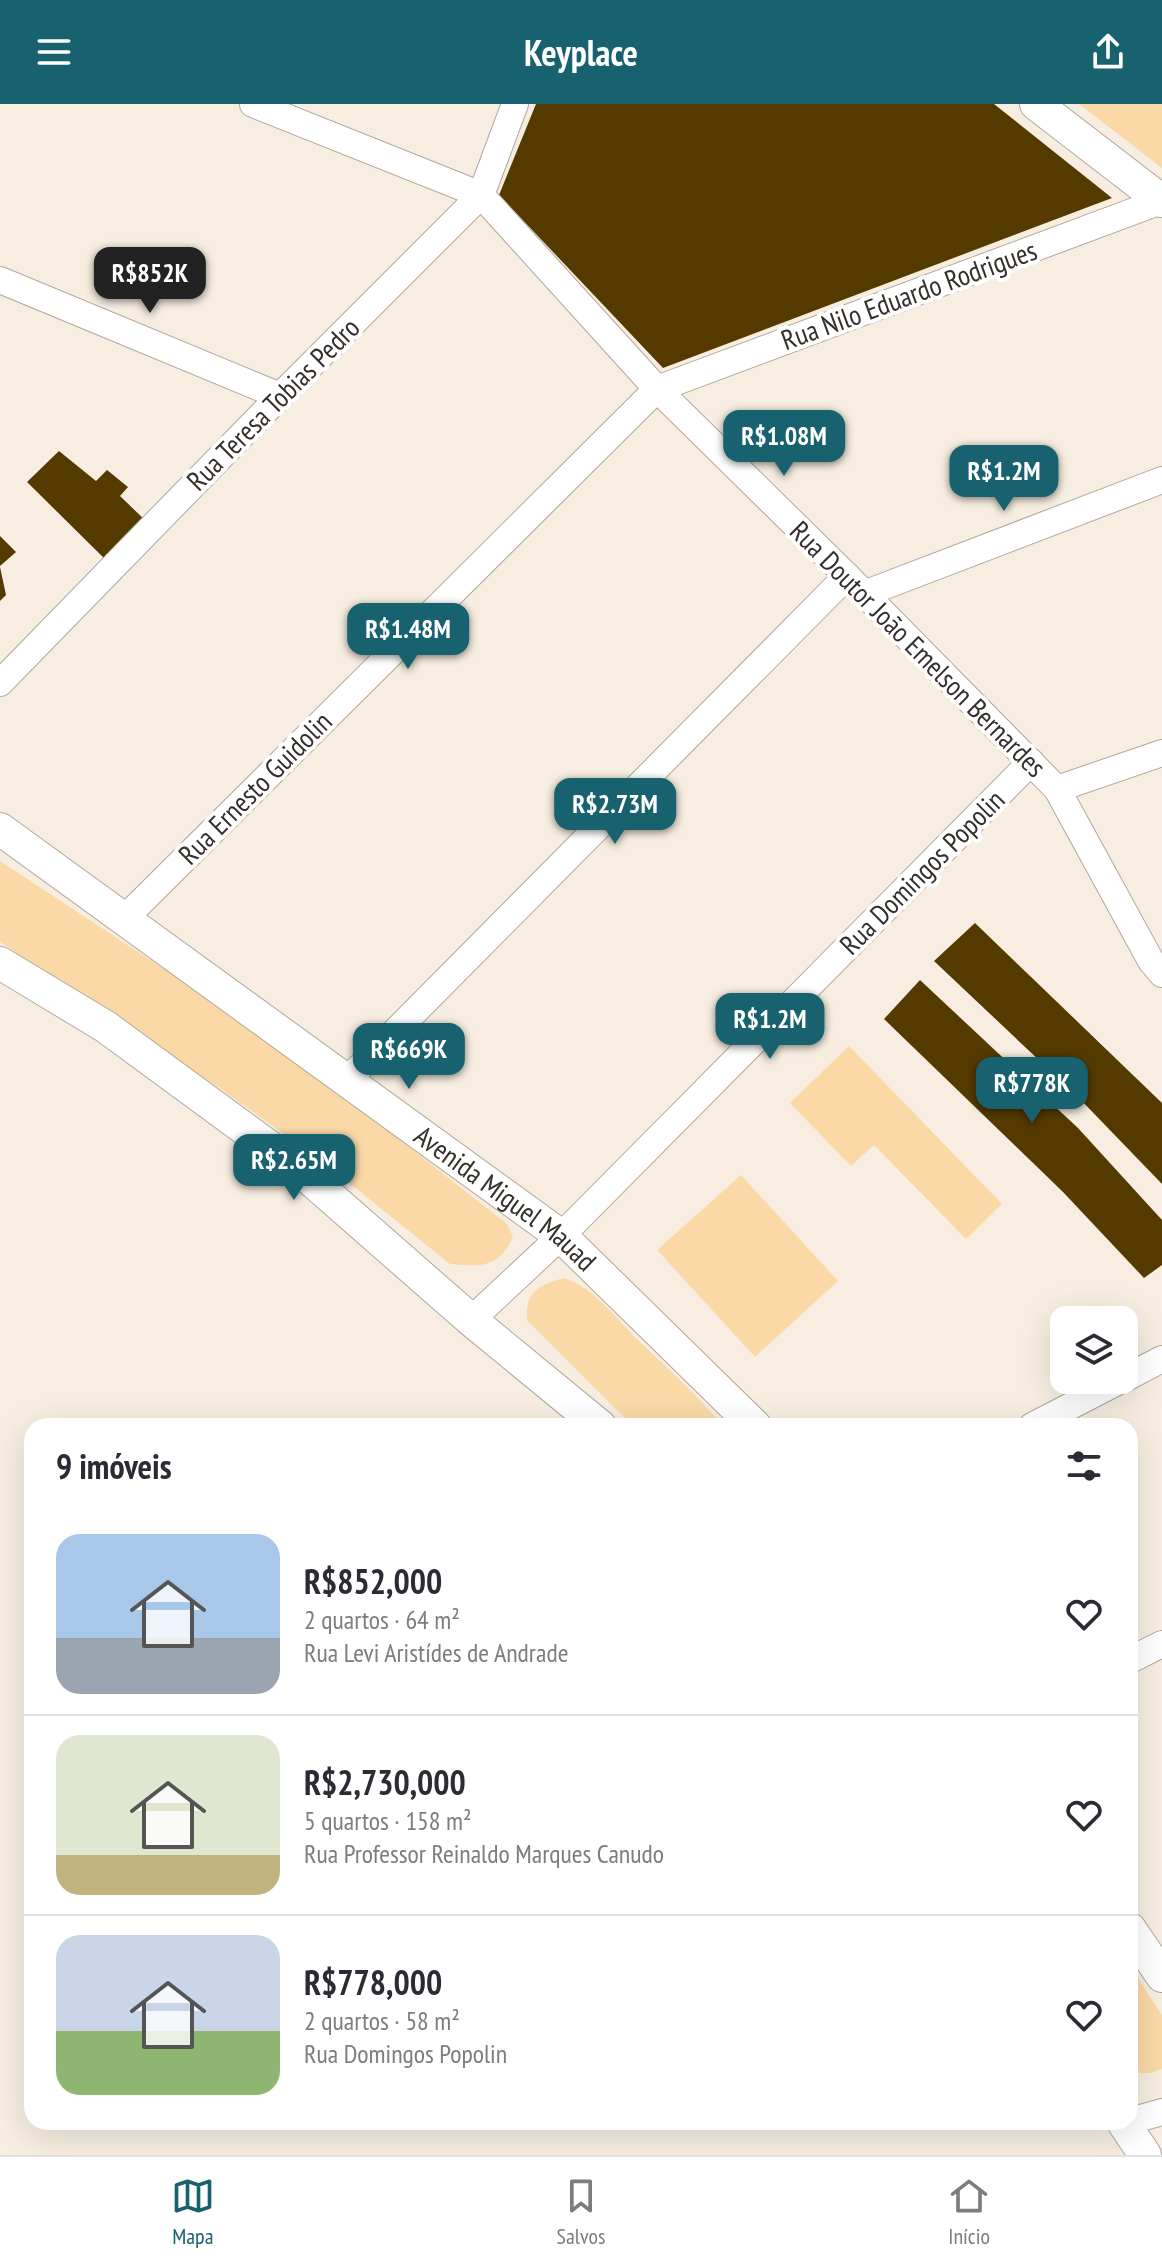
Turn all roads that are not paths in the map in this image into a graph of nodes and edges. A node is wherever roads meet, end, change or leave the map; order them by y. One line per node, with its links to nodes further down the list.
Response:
1 (253, 104): 4 (street)
2 (515, 104): 4 (street, Rua Teresa Tobias Pedro)
3 (1036, 104): 5 (street)
4 (481, 195): 7 (street, Rua Doutor João Emelson Bernardes); 8 (street, Rua Teresa Tobias Pedro)
5 (1162, 201): 7 (street, Rua Nilo Eduardo Rodrigues)
6 (0, 280): 8 (street)
7 (657, 389): 10 (street, Rua Doutor João Emelson Bernardes); 16 (street, Rua Ernesto Guidolin)
8 (280, 396): 11 (street, Rua Teresa Tobias Pedro)
9 (1162, 480): 10 (street)
10 (856, 585): 13 (street, Rua Doutor João Emelson Bernardes); 19 (street)
11 (0, 683)
12 (1162, 753): 14 (street)
13 (1031, 762): 14 (street, Rua Doutor João Emelson Bernardes); 20 (street, Rua Domingos Popolin)
14 (1057, 789): 18 (street, Rua Doutor João Emelson Bernardes)
15 (0, 829): 16 (street, Avenida Miguel Mauad)
16 (125, 918): 19 (street, Avenida Miguel Mauad)
17 (0, 963): 21 (street)
18 (1162, 974)
19 (347, 1080): 20 (street, Avenida Miguel Mauad)
20 (561, 1236): 21 (street, Rua Domingos Popolin); 26 (street, Avenida Miguel Mauad)
21 (471, 1320): 25 (street)
22 (1162, 1359): 23 (street)
23 (1138, 1371)
24 (1094, 1394): 27 (street)
25 (590, 1418)
26 (747, 1418)
27 (1047, 1418)
28 (1162, 1644): 29 (street)
29 (1138, 1656)
30 (1145, 1938): 31 (street)
31 (1162, 1976)
32 (1162, 2112): 33 (street)
33 (1138, 2118)
34 (1130, 2130): 35 (street)
35 (1145, 2155)

